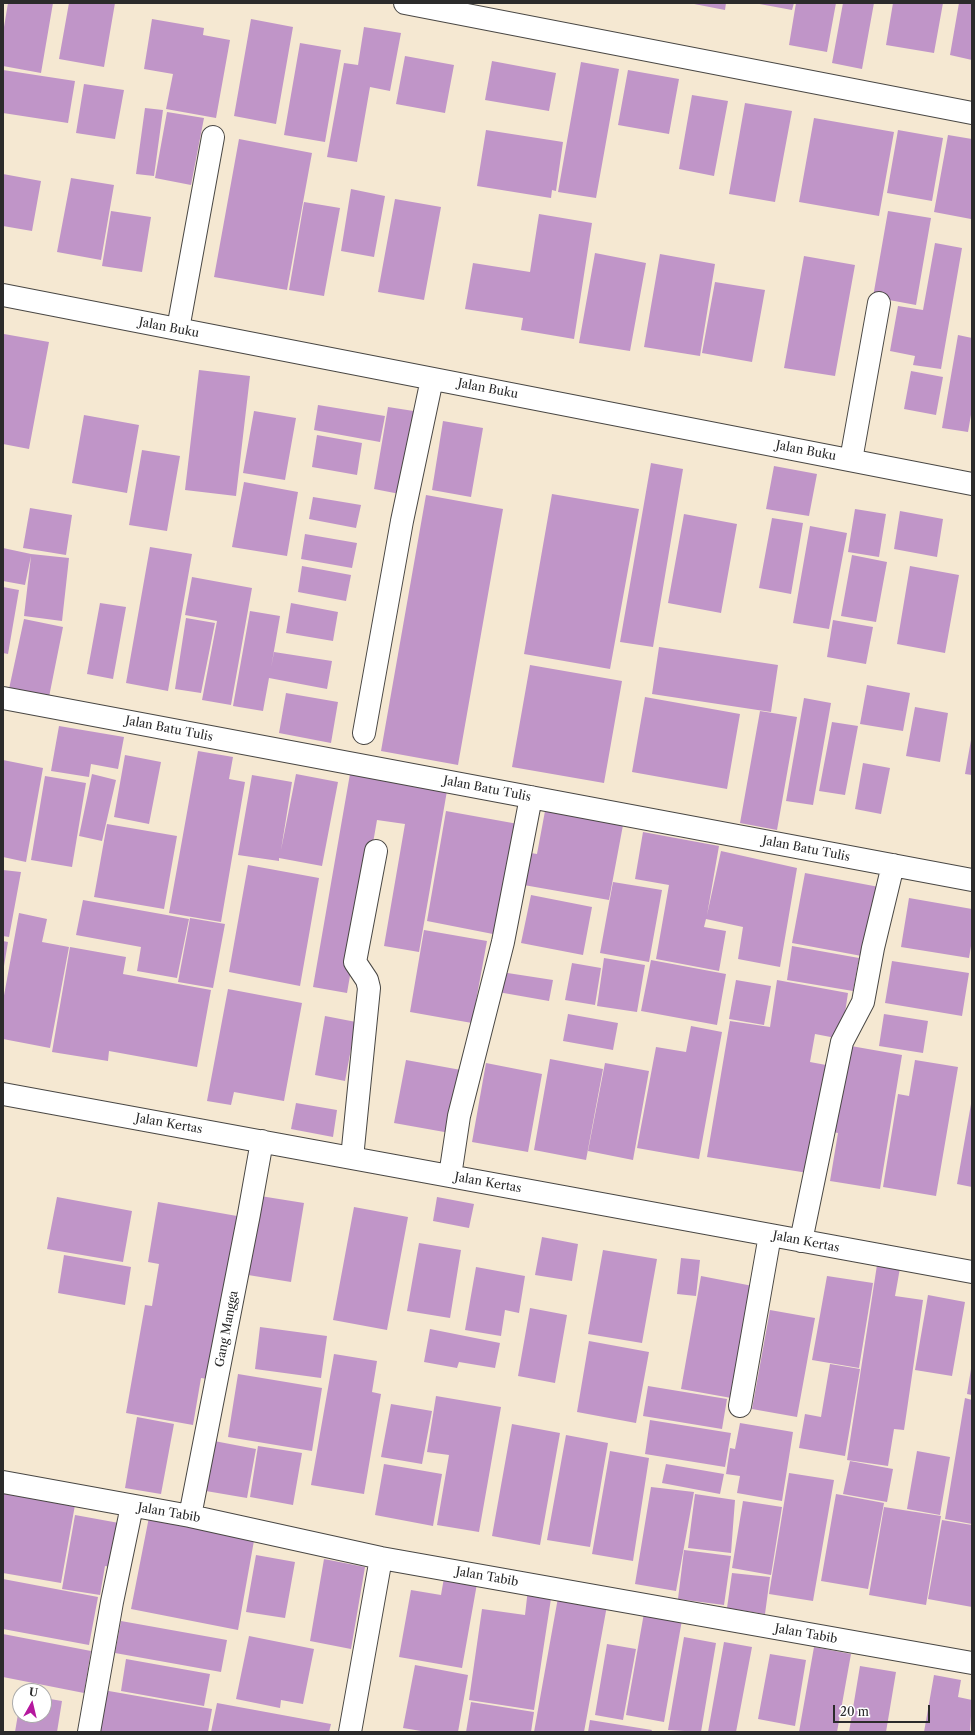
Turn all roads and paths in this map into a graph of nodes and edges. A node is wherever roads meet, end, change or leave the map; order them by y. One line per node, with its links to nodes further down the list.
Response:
1 (405, 3): 2 (street)
2 (972, 113)
3 (213, 137): 6 (street)
4 (3, 295): 6 (street, Jalan Buku)
5 (880, 303): 8 (street)
6 (178, 329): 7 (street, Jalan Buku)
7 (432, 378): 8 (street, Jalan Buku); 11 (street)
8 (851, 460): 9 (street, Jalan Buku)
9 (972, 484)
10 (3, 698): 12 (street, Jalan Batu Tulis)
11 (364, 733)
12 (531, 797): 14 (street, Jalan Batu Tulis); 19 (street)
13 (376, 851): 18 (street)
14 (893, 865): 15 (street, Jalan Batu Tulis); 21 (street)
15 (972, 880)
16 (3, 1094): 17 (street, Jalan Kertas)
17 (262, 1141): 18 (street, Jalan Kertas); 26 (street, Gang Mangga)
18 (352, 1158): 19 (street, Jalan Kertas)
19 (450, 1176): 20 (street, Jalan Kertas)
20 (770, 1235): 21 (street, Jalan Kertas); 23 (street)
21 (801, 1241): 22 (street, Jalan Kertas)
22 (972, 1272)
23 (740, 1406)
24 (3, 1482): 25 (street, Jalan Tabib)
25 (132, 1506): 26 (street, Jalan Tabib); 29 (street)
26 (190, 1516): 27 (street, Jalan Tabib)
27 (381, 1558): 28 (street, Jalan Tabib); 30 (street)
28 (972, 1663)
29 (89, 1732)
30 (350, 1732)

